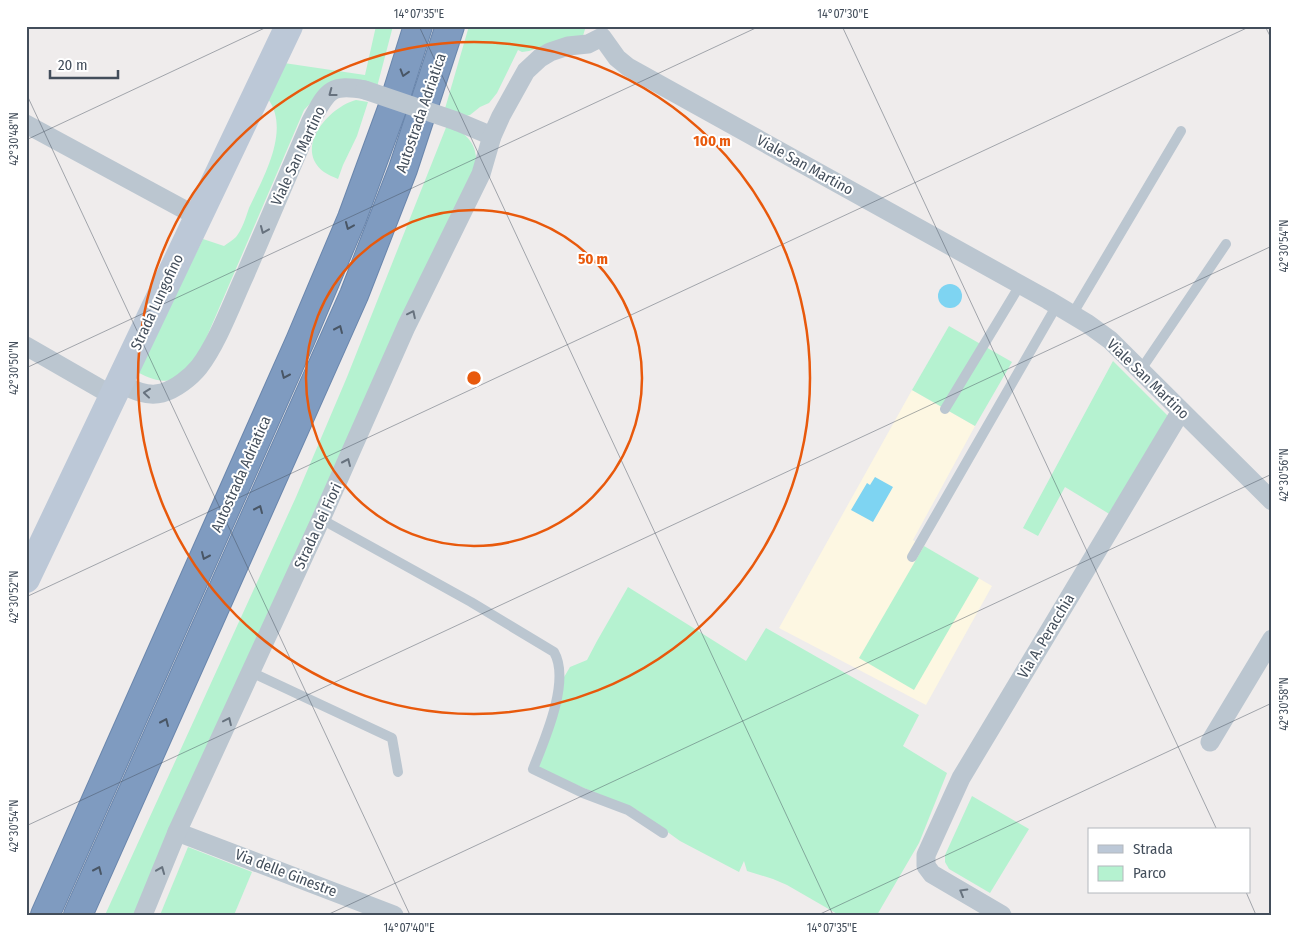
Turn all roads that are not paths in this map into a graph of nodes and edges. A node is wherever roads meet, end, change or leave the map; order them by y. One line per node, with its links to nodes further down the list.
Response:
1 (289, 26): 8 (main road, Strada Lungofino)
2 (418, 26): 27 (highway, Autostrada Adriatica, one-way to 27)
3 (450, 26): 28 (highway, Autostrada Adriatica, one-way to 3)
4 (605, 32): 7 (street, Viale San Martino); 10 (street, Viale San Martino)
5 (26, 124): 8 (street)
6 (1181, 131): 11 (lane)
7 (492, 136): 14 (street, Viale San Martino, one-way to 14, bridge); 18 (street, Strada dei Fiori, one-way to 7)
8 (198, 217): 14 (main road, Strada Lungofino)
9 (1226, 244): 13 (lane)
10 (1020, 284): 11 (street, Viale San Martino); 15 (lane)
11 (1064, 310): 13 (street, Viale San Martino); 19 (lane)
12 (26, 346): 14 (street)
13 (1140, 371): 16 (street, Viale San Martino)
14 (116, 390): 20 (main road, Strada Lungofino)
15 (945, 409)
16 (1181, 411): 17 (street, Viale San Martino); 31 (street, Via A. Peracchia, one-way to 16)
17 (1272, 501)
18 (321, 519): 22 (street, Strada dei Fiori); 26 (lane)
19 (912, 557)
20 (26, 578)
21 (1272, 639): 23 (street)
22 (251, 672): 24 (lane); 25 (street, Strada dei Fiori, one-way to 22)
23 (1210, 742)
24 (398, 772)
25 (177, 832): 29 (street, Strada dei Fiori, one-way to 25); 30 (street, Via delle Ginestre)
26 (663, 833)
27 (45, 915)
28 (78, 915)
29 (143, 915)
30 (394, 915)
31 (1002, 915)

